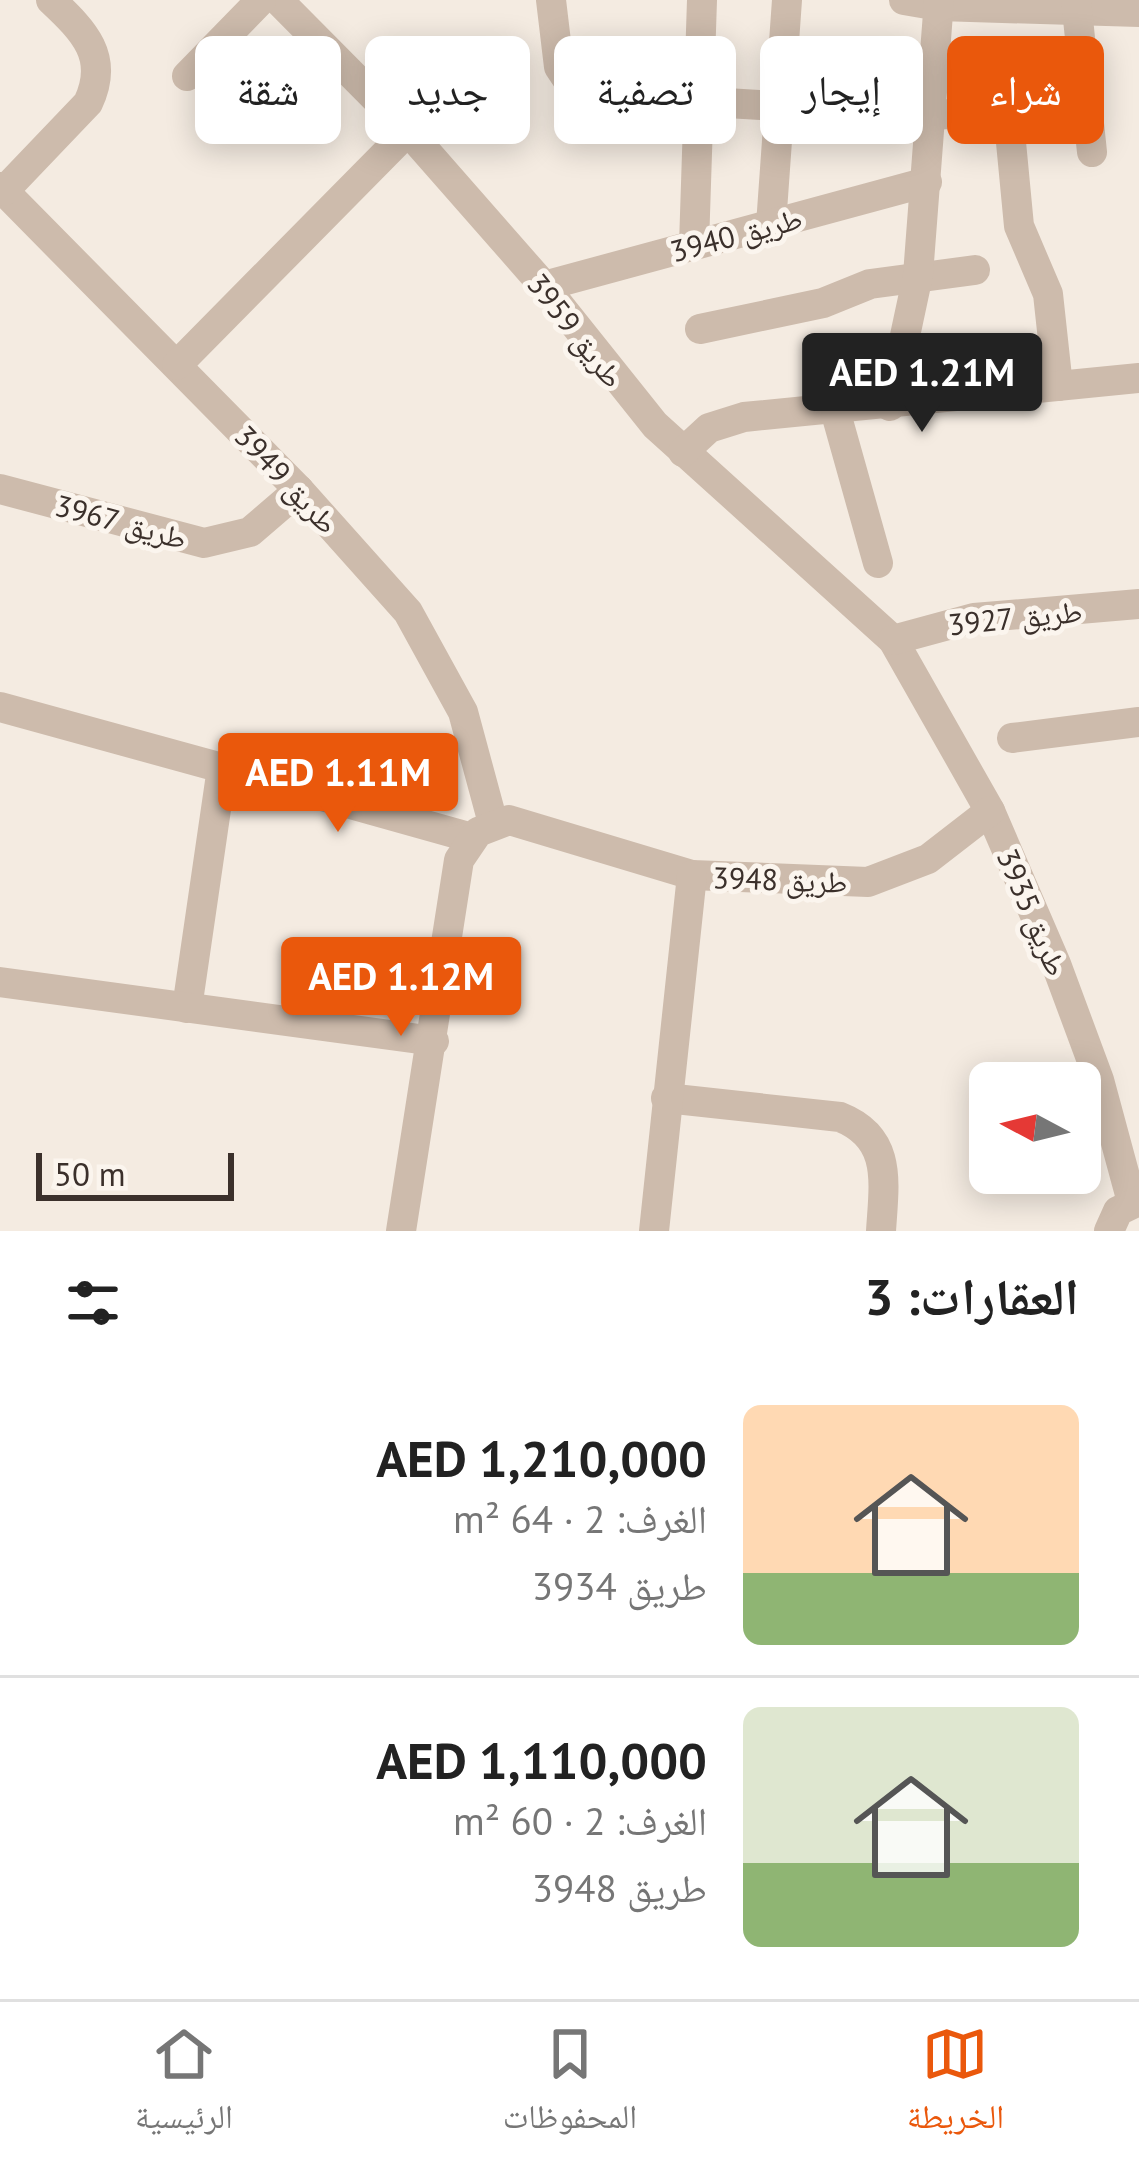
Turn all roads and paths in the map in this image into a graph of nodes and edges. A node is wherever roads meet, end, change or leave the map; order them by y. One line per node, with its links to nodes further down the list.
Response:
1 (51, 0): 28 (street)
2 (261, 0): 15 (street)
3 (278, 0): 16 (street, طريق 3959)
4 (550, 0): 11 (street)
5 (701, 0): 12 (street)
6 (787, 0): 13 (street)
7 (904, 0): 8 (street)
8 (939, 3): 9 (street); 19 (street)
9 (1076, 6): 10 (street); 14 (street)
10 (1139, 13)
11 (555, 36)
12 (700, 36)
13 (784, 36)
14 (1079, 36)
15 (187, 76)
16 (365, 88)
17 (947, 114): 19 (street)
18 (923, 115): 19 (street)
19 (929, 115): 27 (street)
20 (395, 144): 35 (street)
21 (419, 144): 33 (street, طريق 3959)
22 (697, 144): 30 (street)
23 (777, 144): 29 (street)
24 (1011, 144): 37 (street)
25 (1091, 144): 26 (street)
26 (1092, 152)
27 (927, 182): 29 (street, طريق 3940); 32 (street)
28 (2, 189): 35 (street, طريق 3949)
29 (771, 225): 30 (street, طريق 3940)
30 (694, 245): 33 (street, طريق 3940)
31 (975, 269): 32 (street)
32 (918, 275): 34 (street); 38 (street)
33 (544, 286): 40 (street, طريق 3959)
34 (700, 329)
35 (177, 365): 42 (street, طريق 3949)
36 (1139, 378): 37 (street)
37 (1058, 386): 38 (street)
38 (890, 406): 39 (street)
39 (835, 410): 40 (street); 43 (street)
40 (683, 452): 45 (street, طريق 3959)
41 (0, 489): 42 (street, طريق 3967)
42 (299, 490): 51 (street, طريق 3949)
43 (878, 563)
44 (1139, 604): 45 (street, طريق 3927)
45 (893, 640): 50 (street, طريق 3935)
46 (0, 707): 49 (street, طريق 3948)
47 (1139, 722): 48 (street)
48 (1012, 738)
49 (222, 768): 51 (street, طريق 3948); 54 (street)
50 (990, 811): 52 (street, طريق 3948); 57 (street, طريق 3935)
51 (475, 840): 52 (street, طريق 3948); 55 (street, طريق 3949)
52 (692, 875): 56 (street, طريق 3948)
53 (0, 982): 54 (street)
54 (187, 1008): 55 (street)
55 (434, 1041): 58 (street, طريق 3949)
56 (667, 1098): 59 (street, طريق 3948); 60 (street)
57 (1136, 1201): 61 (street)
58 (401, 1231)
59 (654, 1231)
60 (881, 1231)
61 (1109, 1231)

